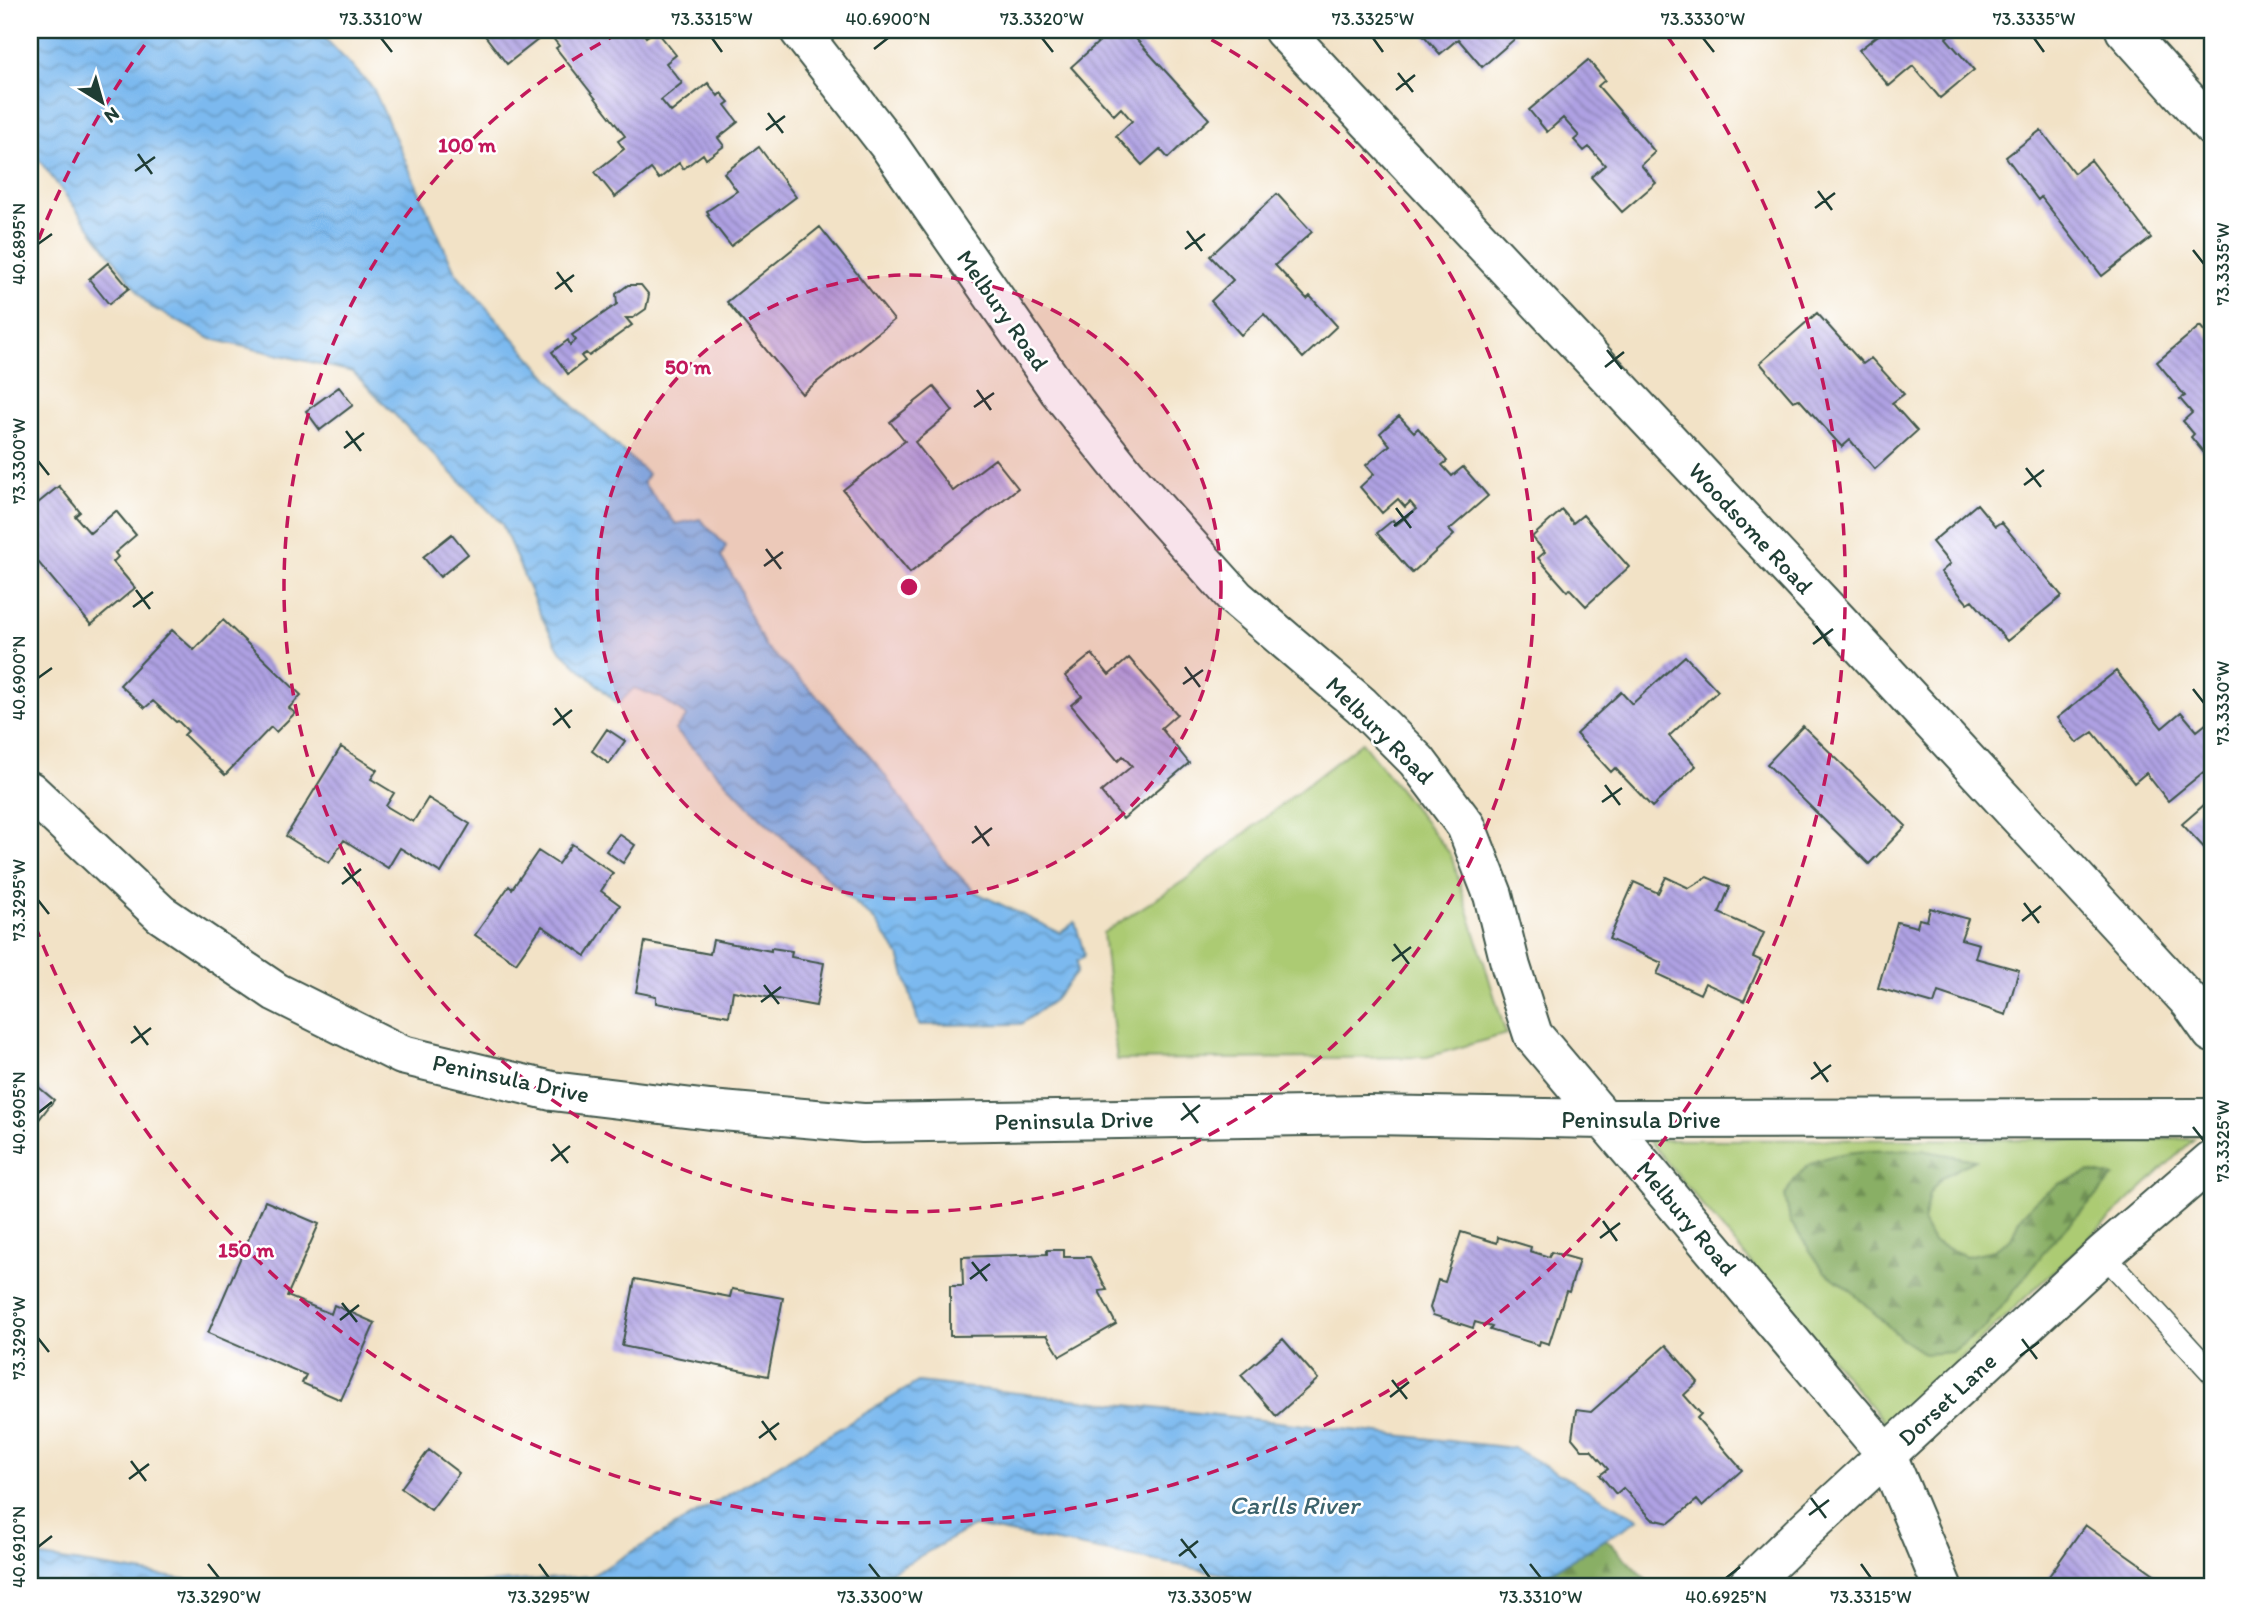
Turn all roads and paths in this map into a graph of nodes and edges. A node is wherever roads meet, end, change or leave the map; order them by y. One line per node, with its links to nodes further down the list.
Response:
1 (799, 30): 8 (street, Melbury Road)
2 (1283, 30): 6 (street, Woodsome Road)
3 (2125, 30): 4 (street)
4 (2212, 127)
5 (30, 791): 8 (street, Peninsula Drive)
6 (2212, 1033)
7 (2212, 1118): 8 (street, Peninsula Drive)
8 (1604, 1119): 12 (street, Melbury Road)
9 (2207, 1173): 10 (street, Dorset Lane)
10 (2103, 1254): 11 (lane); 12 (street, Dorset Lane)
11 (2212, 1373)
12 (1887, 1455): 13 (street, Dorset Lane); 14 (street, Melbury Road)
13 (1747, 1586)
14 (1942, 1586)

